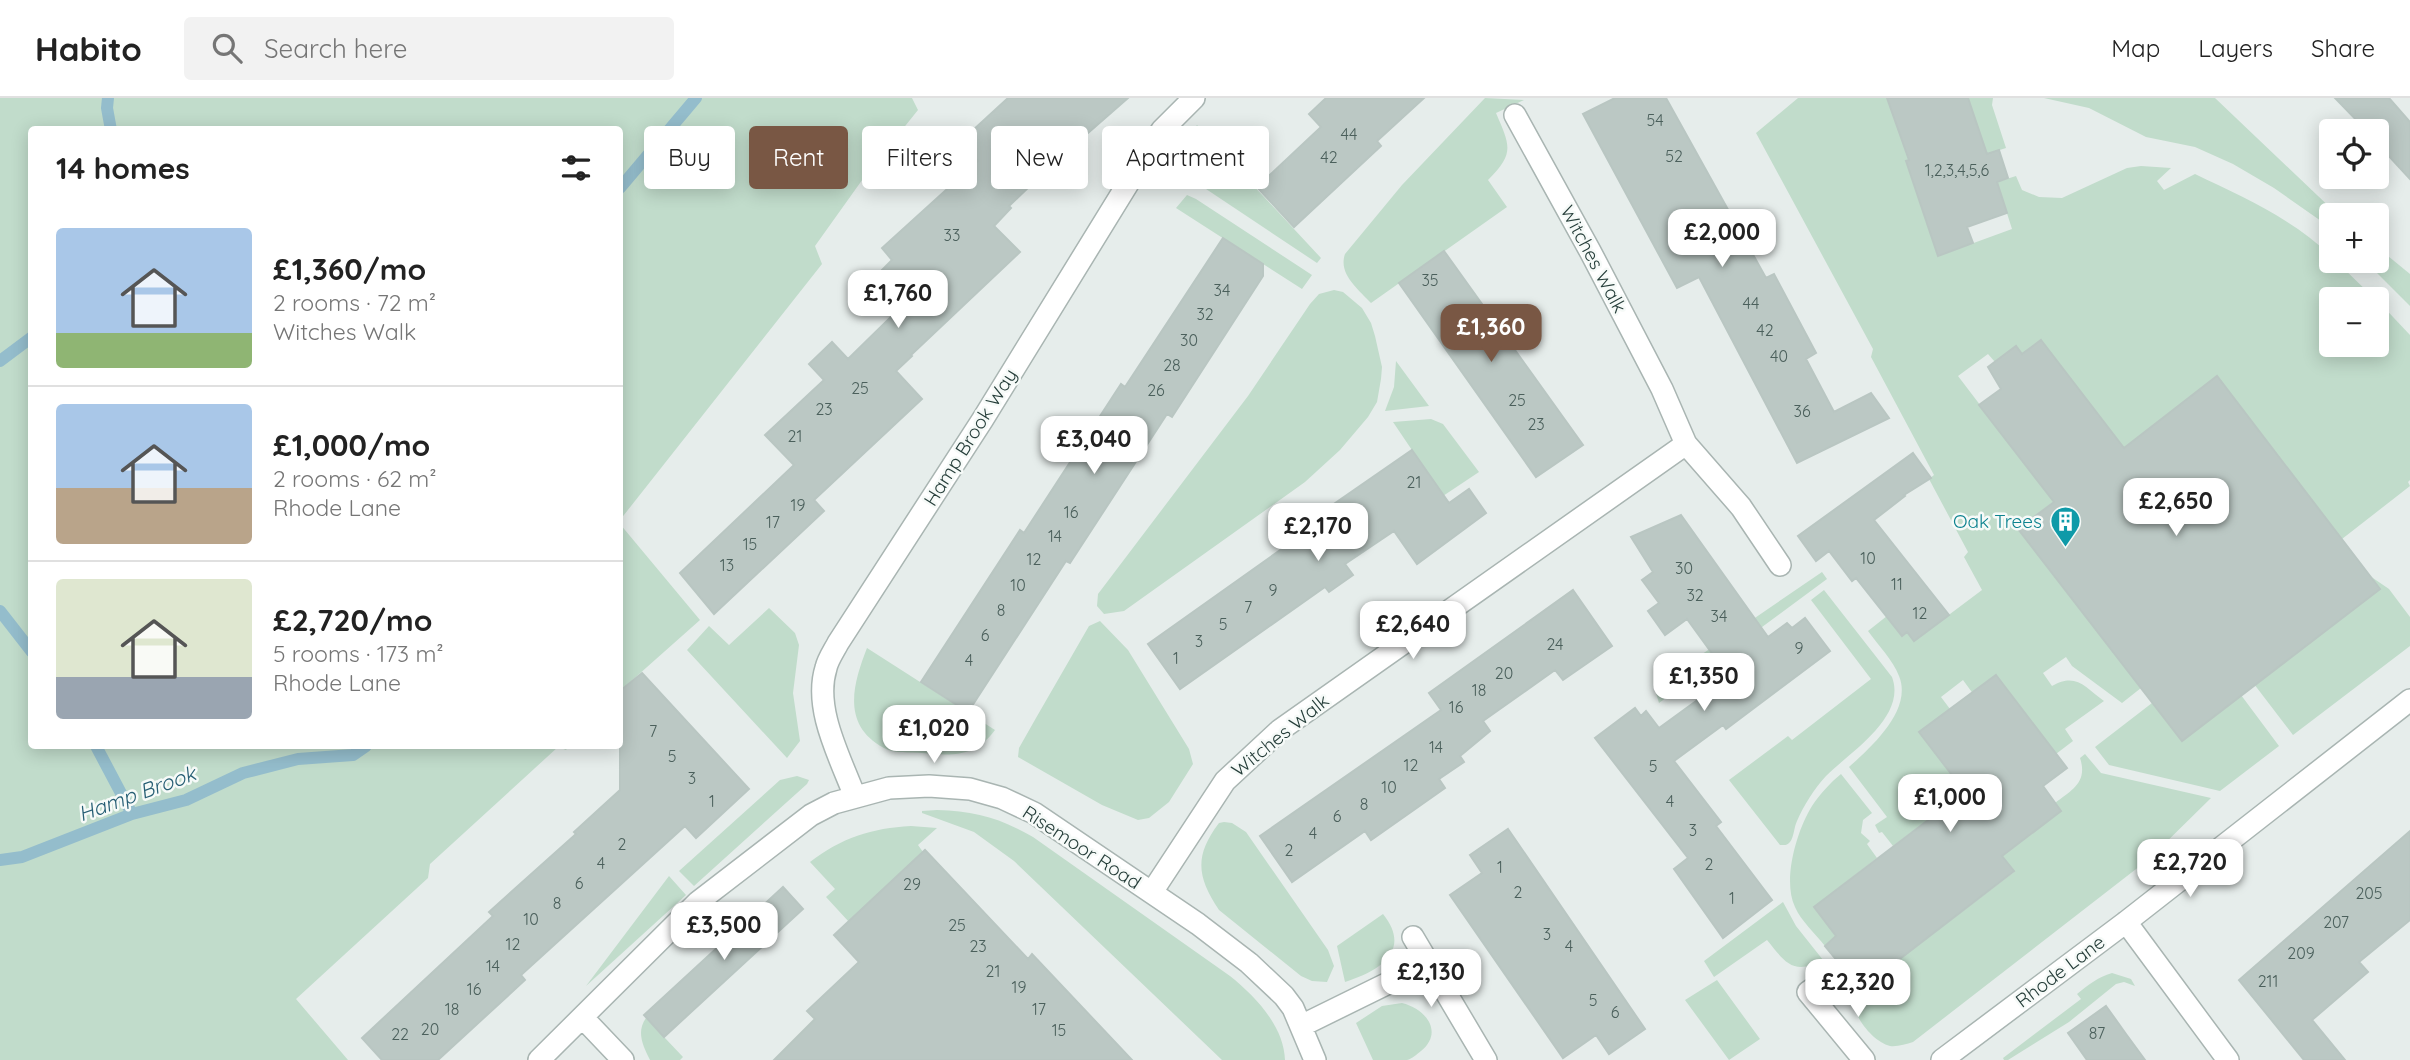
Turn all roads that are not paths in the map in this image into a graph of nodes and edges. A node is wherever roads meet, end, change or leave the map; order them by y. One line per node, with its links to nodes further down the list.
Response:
1 (1194, 98): 6 (street, Hamp Brook Way)
2 (1515, 115): 3 (street, Witches Walk)
3 (1686, 444): 4 (street, Witches Walk); 7 (street, Witches Walk)
4 (1780, 565)
5 (2410, 701): 8 (street, Rhode Lane)
6 (855, 797): 7 (street, Risemoor Road); 12 (street, Risemoor Road)
7 (1152, 892): 13 (street, Risemoor Road)
8 (2126, 922): 19 (street, Rhode Lane); 20 (street)
9 (1413, 937): 10 (street)
10 (1429, 963): 13 (street); 17 (street)
11 (1831, 976): 18 (street)
12 (583, 1018): 14 (street, Risemoor Road); 15 (street)
13 (1301, 1026): 16 (street, Risemoor Road)
14 (539, 1060)
15 (623, 1060)
16 (1315, 1060)
17 (1486, 1060)
18 (1864, 1060)
19 (1942, 1060)
20 (2228, 1060)

